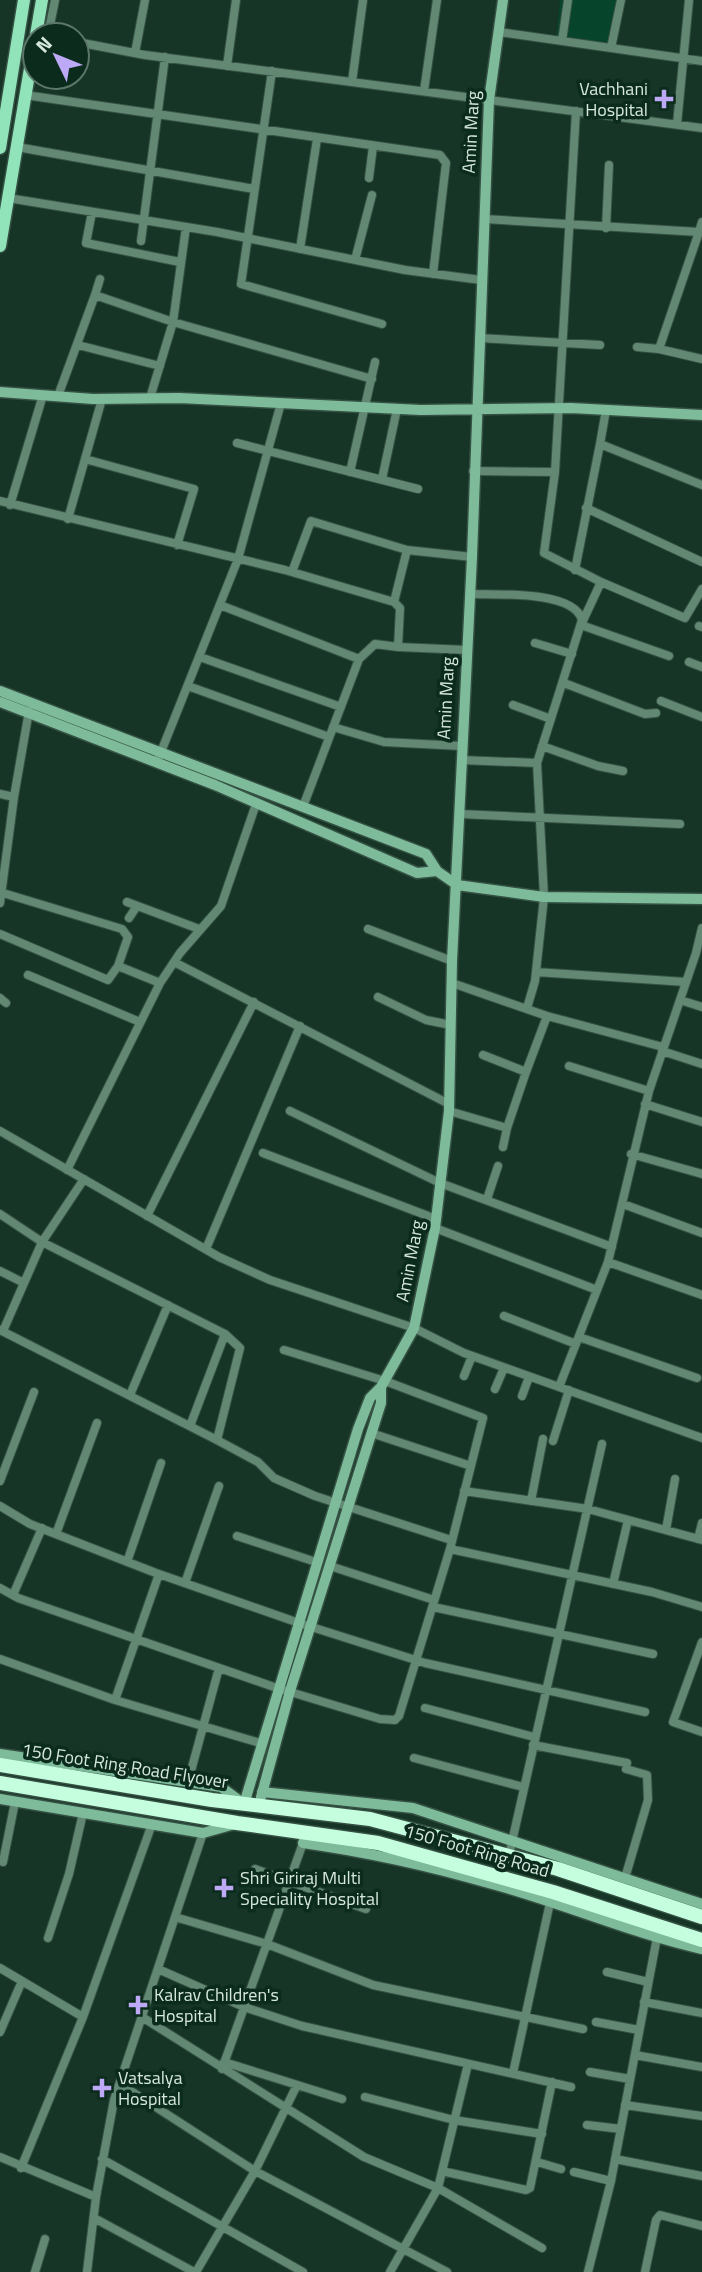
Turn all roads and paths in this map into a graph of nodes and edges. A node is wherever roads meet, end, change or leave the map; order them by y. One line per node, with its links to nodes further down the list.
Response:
1 (24, 0): 35 (main road)
2 (42, 0): 12 (main road)
3 (55, 0): 13 (street)
4 (145, 0): 18 (street)
5 (236, 0): 22 (street)
6 (363, 0): 24 (street)
7 (437, 0): 26 (street)
8 (503, 0): 14 (main road, Amin Marg)
9 (568, 0): 15 (street)
10 (621, 0): 17 (street)
11 (688, 0): 20 (street)
12 (38, 21)
13 (51, 21)
14 (499, 32): 15 (street); 28 (main road, Amin Marg)
15 (562, 41): 17 (street)
16 (91, 45): 18 (street)
17 (611, 48): 20 (street)
18 (135, 53): 19 (street)
19 (165, 57): 22 (street); 30 (street)
20 (682, 58): 21 (street); 31 (street)
21 (702, 61)
22 (227, 65): 23 (street)
23 (272, 71): 24 (street); 33 (street)
24 (352, 82): 26 (street)
25 (26, 91): 27 (main road)
26 (424, 91): 28 (street)
27 (25, 94): 30 (street); 37 (main road)
28 (489, 100): 29 (street); 45 (main road, Amin Marg)
29 (576, 111): 31 (street); 48 (street)
30 (157, 115): 33 (street); 39 (street)
31 (677, 124): 32 (street)
32 (702, 128)
33 (263, 131): 34 (street); 41 (street)
34 (317, 139): 36 (street); 55 (street)
35 (0, 146)
36 (373, 146): 40 (street); 58 (street)
37 (17, 147): 39 (street); 43 (main road)
38 (610, 165): 50 (street)
39 (151, 171): 41 (street); 46 (street)
40 (369, 178)
41 (254, 188): 52 (street)
42 (372, 195): 56 (street)
43 (8, 198): 44 (street); 54 (main road)
44 (92, 212): 46 (street); 57 (street)
45 (484, 219): 48 (street); 60 (main road, Amin Marg)
46 (144, 220): 49 (street); 53 (street)
47 (702, 222): 51 (street)
48 (570, 226): 50 (street); 65 (street)
49 (186, 227): 52 (street); 57 (street)
50 (606, 228): 51 (street)
51 (699, 232): 69 (street)
52 (247, 239): 55 (street); 63 (street)
53 (141, 241)
54 (0, 246)
55 (300, 249): 56 (street)
56 (355, 260): 58 (street)
57 (180, 262): 62 (street)
58 (433, 274): 60 (street)
59 (100, 279): 61 (street)
60 (481, 280): 64 (main road, Amin Marg)
61 (95, 295): 62 (street); 66 (street)
62 (173, 323): 72 (street); 73 (street)
63 (383, 324)
64 (479, 338): 65 (street); 81 (main road, Amin Marg)
65 (564, 343): 67 (street); 82 (street)
66 (78, 345): 72 (street); 76 (street)
67 (600, 345)
68 (637, 347): 69 (street)
69 (659, 349): 70 (street)
70 (702, 359)
71 (375, 362): 73 (street)
72 (160, 366): 77 (street)
73 (372, 379): 80 (street)
74 (0, 392): 75 (main road)
75 (43, 395): 76 (main road); 97 (street)
76 (58, 396): 78 (main road)
77 (150, 398): 78 (main road); 79 (main road)
78 (102, 399): 89 (street)
79 (281, 403): 80 (main road); 88 (street)
80 (365, 407): 83 (main road); 91 (street)
81 (476, 408): 82 (main road); 83 (main road); 90 (main road, Amin Marg)
82 (560, 408): 84 (main road); 92 (street)
83 (397, 409): 93 (street)
84 (606, 410): 85 (main road); 87 (street)
85 (702, 415)
86 (237, 443): 88 (street)
87 (600, 444): 94 (street); 98 (street)
88 (268, 452): 91 (street); 103 (street)
89 (85, 459): 99 (street); 100 (street)
90 (473, 471): 92 (street); 102 (main road, Amin Marg)
91 (350, 472): 93 (street)
92 (555, 472): 105 (street)
93 (382, 479): 95 (street)
94 (702, 485)
95 (418, 489)
96 (0, 501): 97 (street)
97 (10, 505): 99 (street)
98 (586, 508): 104 (street); 105 (street)
99 (68, 519): 100 (street)
100 (177, 545): 103 (street)
101 (407, 551): 102 (street); 106 (street); 110 (street)
102 (472, 557): 109 (main road, Amin Marg)
103 (238, 559): 106 (street); 111 (street)
104 (702, 562)
105 (575, 570): 107 (street)
106 (292, 572): 110 (street)
107 (601, 582): 108 (street); 112 (street)
108 (702, 589)
109 (470, 594): 112 (street); 115 (main road, Amin Marg)
110 (394, 603): 114 (street)
111 (220, 605): 118 (street); 119 (street)
112 (581, 625): 116 (street); 117 (street)
113 (535, 643): 116 (street)
114 (398, 647): 115 (street); 119 (street)
115 (467, 650): 135 (main road, Amin Marg)
116 (572, 654): 122 (street)
117 (669, 656)
118 (200, 657): 123 (street); 128 (street)
119 (359, 659): 128 (street)
120 (689, 662): 121 (street)
121 (702, 667)
122 (564, 683): 130 (street); 132 (street)
123 (188, 686): 134 (street); 137 (street)
124 (0, 691): 137 (main road)
125 (661, 701): 131 (street)
126 (0, 702): 129 (main road)
127 (513, 705): 132 (street)
128 (341, 707): 133 (street)
129 (29, 711): 137 (main road); 142 (street)
130 (656, 713)
131 (702, 717)
132 (551, 719): 136 (street)
133 (333, 727): 134 (street); 135 (street)
134 (329, 737): 144 (street)
135 (461, 746): 138 (main road, Amin Marg)
136 (542, 746): 139 (street); 140 (street)
137 (159, 758): 143 (main road); 148 (main road)
138 (461, 760): 139 (street); 145 (main road, Amin Marg)
139 (537, 763): 146 (street)
140 (623, 771)
141 (0, 794): 142 (street)
142 (14, 797): 150 (street)
143 (256, 804): 148 (main road); 158 (street)
144 (304, 804)
145 (460, 814): 146 (street); 149 (main road, Amin Marg)
146 (540, 820): 147 (street); 151 (street)
147 (680, 824)
148 (437, 871): 149 (main road)
149 (457, 885): 151 (main road); 162 (main road, Amin Marg)
150 (3, 893): 154 (street); 164 (street)
151 (544, 897): 152 (main road); 165 (street)
152 (702, 900)
153 (127, 902): 155 (street)
154 (0, 903)
155 (137, 906): 156 (street); 158 (street)
156 (129, 918)
157 (702, 928): 161 (street)
158 (199, 929): 163 (street)
159 (368, 929): 162 (street)
160 (0, 934): 164 (street)
161 (699, 954): 167 (street)
162 (452, 961): 169 (main road, Amin Marg)
163 (174, 962): 168 (street); 172 (street)
164 (118, 966): 168 (street)
165 (536, 972): 167 (street); 174 (street)
166 (28, 975): 176 (street)
167 (686, 982): 171 (street)
168 (160, 983): 176 (street)
169 (452, 983): 174 (street); 177 (main road, Amin Marg)
170 (378, 997): 177 (street)
171 (680, 1000): 173 (street); 179 (street)
172 (254, 1002): 178 (street); 202 (street)
173 (702, 1007)
174 (527, 1008): 175 (street)
175 (547, 1016): 179 (street); 183 (street)
176 (141, 1023): 195 (street)
177 (451, 1025): 186 (main road, Amin Marg)
178 (300, 1026): 186 (street); 207 (street)
179 (663, 1049): 181 (street); 184 (street)
180 (484, 1055): 183 (street)
181 (702, 1064)
182 (569, 1066): 184 (street)
183 (526, 1072): 189 (street)
184 (649, 1091): 185 (street)
185 (645, 1104): 188 (street); 193 (street)
186 (449, 1108): 189 (street); 198 (main road, Amin Marg)
187 (290, 1111): 198 (street)
188 (702, 1122)
189 (507, 1128): 191 (street)
190 (0, 1131): 195 (street)
191 (503, 1147)
192 (263, 1153): 203 (street)
193 (631, 1154): 196 (street); 200 (street)
194 (498, 1166): 199 (street)
195 (68, 1170): 197 (street)
196 (702, 1174)
197 (84, 1179): 202 (street); 205 (street)
198 (440, 1183): 199 (street); 203 (main road, Amin Marg)
199 (487, 1199): 206 (street)
200 (623, 1205): 204 (street); 206 (street)
201 (0, 1214): 205 (street)
202 (147, 1216): 207 (street)
203 (436, 1223): 211 (street); 215 (main road, Amin Marg)
204 (702, 1233)
205 (42, 1242): 210 (street); 213 (street)
206 (612, 1247): 208 (street)
207 (206, 1249): 215 (street)
208 (608, 1262): 211 (street); 212 (street)
209 (0, 1271): 210 (street)
210 (24, 1283): 216 (street)
211 (597, 1290): 218 (street)
212 (702, 1296)
213 (168, 1305): 217 (street); 230 (street)
214 (504, 1316): 218 (street)
215 (414, 1328): 220 (street); 225 (main road, Amin Marg)
216 (1, 1330): 230 (street)
217 (225, 1334): 233 (street); 237 (street)
218 (577, 1340): 224 (street); 226 (street)
219 (284, 1350): 225 (street)
220 (471, 1358): 221 (street); 222 (street)
221 (503, 1369): 223 (street); 227 (street)
222 (464, 1376)
223 (529, 1378): 226 (street); 231 (street)
224 (697, 1378)
225 (383, 1384): 234 (main road, Amin Marg); 241 (street); 246 (main road, Amin Marg)
226 (559, 1387): 228 (street)
227 (495, 1389)
228 (569, 1391): 235 (street); 238 (street)
229 (34, 1392): 243 (street)
230 (130, 1395): 233 (street)
231 (522, 1396)
232 (97, 1423): 255 (street)
233 (190, 1426): 237 (street)
234 (370, 1433): 241 (street); 249 (main road, Amin Marg)
235 (702, 1437)
236 (543, 1439): 247 (street)
237 (217, 1440): 246 (street)
238 (553, 1441)
239 (602, 1444): 250 (street)
240 (161, 1463): 260 (street)
241 (471, 1466): 245 (street)
242 (675, 1479): 254 (street)
243 (0, 1481)
244 (219, 1486): 265 (street)
245 (464, 1491): 247 (street); 258 (street)
246 (334, 1501): 249 (street); 261 (main road, Amin Marg)
247 (531, 1501): 250 (street)
248 (0, 1506): 253 (street)
249 (348, 1506): 258 (street); 262 (main road, Amin Marg)
250 (588, 1509): 251 (street); 264 (street)
251 (628, 1520): 254 (street); 266 (street)
252 (702, 1523): 257 (street)
253 (42, 1528): 255 (street); 268 (street)
254 (666, 1530): 257 (street)
255 (56, 1534): 260 (street)
256 (237, 1535): 261 (street)
257 (700, 1539)
258 (452, 1540): 259 (street)
259 (450, 1549): 264 (street); 269 (street)
260 (127, 1562): 263 (street)
261 (316, 1562): 271 (main road, Amin Marg)
262 (330, 1566): 269 (street); 271 (main road, Amin Marg)
263 (159, 1574): 265 (street); 273 (street)
264 (573, 1576): 266 (street); 272 (street)
265 (185, 1583): 271 (street)
266 (613, 1584): 270 (street)
267 (0, 1588): 268 (street)
268 (13, 1595): 273 (street)
269 (433, 1604): 272 (street); 277 (street)
270 (702, 1607)
271 (304, 1625): 277 (street); 280 (main road, Amin Marg); 281 (main road, Amin Marg)
272 (557, 1634): 275 (street); 282 (street)
273 (136, 1638): 278 (street); 283 (street)
274 (702, 1642): 279 (street)
275 (653, 1654)
276 (0, 1659): 283 (street)
277 (416, 1660): 281 (street); 282 (street)
278 (219, 1668): 280 (street); 286 (street)
279 (698, 1669): 287 (street)
280 (277, 1688): 281 (street); 289 (main road, Amin Marg)
281 (290, 1691): 297 (main road, Amin Marg)
282 (545, 1692): 285 (street); 288 (street)
283 (115, 1700): 286 (street)
284 (425, 1708): 288 (street)
285 (645, 1712)
286 (201, 1726): 289 (street); 295 (street)
287 (702, 1732)
288 (533, 1741): 294 (street); 309 (street)
289 (260, 1744): 299 (main road, Amin Marg)
290 (0, 1754): 295 (main road)
291 (414, 1758): 294 (street)
292 (0, 1765): 295 (highway, 150 Foot Ring Road Flyover)
293 (0, 1783): 301 (highway, 150 Foot Ring Road Flyover)
294 (523, 1787): 305 (street)
295 (186, 1789): 299 (highway, 150 Foot Ring Road Flyover)
296 (0, 1799): 298 (main road)
297 (261, 1799): 299 (highway, 150 Foot Ring Road); 305 (main road); 306 (highway, 150 Foot Ring Road)
298 (15, 1802): 300 (main road); 307 (street)
299 (244, 1804)
300 (83, 1813): 302 (main road); 317 (street)
301 (237, 1823): 303 (main road); 304 (highway, 150 Foot Ring Road)
302 (152, 1824): 303 (main road); 329 (street)
303 (203, 1833): 314 (street)
304 (305, 1838): 310 (street); 311 (highway, 150 Foot Ring Road)
305 (511, 1839): 306 (street); 309 (main road)
306 (509, 1855): 315 (highway, 150 Foot Ring Road)
307 (3, 1863)
308 (255, 1870): 310 (street)
309 (625, 1878): 312 (main road)
310 (289, 1883): 313 (street); 319 (street)
311 (551, 1898): 316 (highway, 150 Foot Ring Road); 331 (street)
312 (702, 1904)
313 (366, 1909)
314 (175, 1917): 319 (street); 322 (street)
315 (702, 1917)
316 (658, 1933): 318 (highway, 150 Foot Ring Road); 320 (main road); 325 (street)
317 (48, 1938)
318 (702, 1940)
319 (267, 1944): 327 (street); 331 (street)
320 (702, 1949)
321 (0, 1968): 324 (street)
322 (158, 1969): 327 (street); 330 (street)
323 (607, 1972): 325 (street)
324 (22, 1981): 329 (street); 333 (street)
325 (648, 1982): 326 (street)
326 (645, 2002): 328 (street); 335 (street)
327 (244, 2007): 337 (street); 338 (street)
328 (702, 2013)
329 (83, 2017): 360 (street)
330 (142, 2017): 338 (street); 344 (street)
331 (525, 2019): 334 (street); 340 (street)
332 (596, 2022): 335 (street)
333 (1, 2028)
334 (583, 2029)
335 (639, 2029): 336 (street)
336 (635, 2055): 339 (street); 342 (street)
337 (468, 2064): 340 (street); 352 (street)
338 (223, 2065): 345 (street); 350 (street)
339 (702, 2067)
340 (513, 2073): 343 (street)
341 (590, 2073): 342 (street)
342 (630, 2079): 349 (street)
343 (552, 2082): 346 (street); 355 (street)
344 (120, 2084): 357 (street); 362 (street)
345 (297, 2085): 348 (street); 350 (street)
346 (571, 2087)
347 (365, 2097): 352 (street)
348 (342, 2099)
349 (625, 2105): 351 (street); 354 (street)
350 (285, 2110): 362 (street); 367 (street)
351 (702, 2116)
352 (454, 2120): 355 (street); 363 (street)
353 (587, 2125): 354 (street)
354 (621, 2129): 358 (street)
355 (542, 2134): 359 (street)
356 (0, 2157): 360 (street)
357 (102, 2159): 368 (street); 371 (street)
358 (615, 2159): 365 (street); 366 (street)
359 (537, 2162): 361 (street); 363 (street)
360 (21, 2168): 368 (street)
361 (561, 2169)
362 (255, 2171): 371 (street); 373 (street)
363 (442, 2171): 367 (street)
364 (574, 2172): 366 (street)
365 (702, 2176)
366 (611, 2181): 381 (street)
367 (438, 2188): 373 (street); 374 (street)
368 (96, 2197): 369 (street)
369 (94, 2218): 376 (street); 377 (street)
370 (702, 2226): 382 (street)
371 (222, 2228): 377 (street); 378 (street)
372 (46, 2239): 375 (street)
373 (401, 2248): 379 (street); 380 (street)
374 (542, 2248)
375 (34, 2272)
376 (87, 2272)
377 (195, 2272)
378 (303, 2272)
379 (390, 2272)
380 (447, 2272)
381 (588, 2272)
382 (645, 2272)

